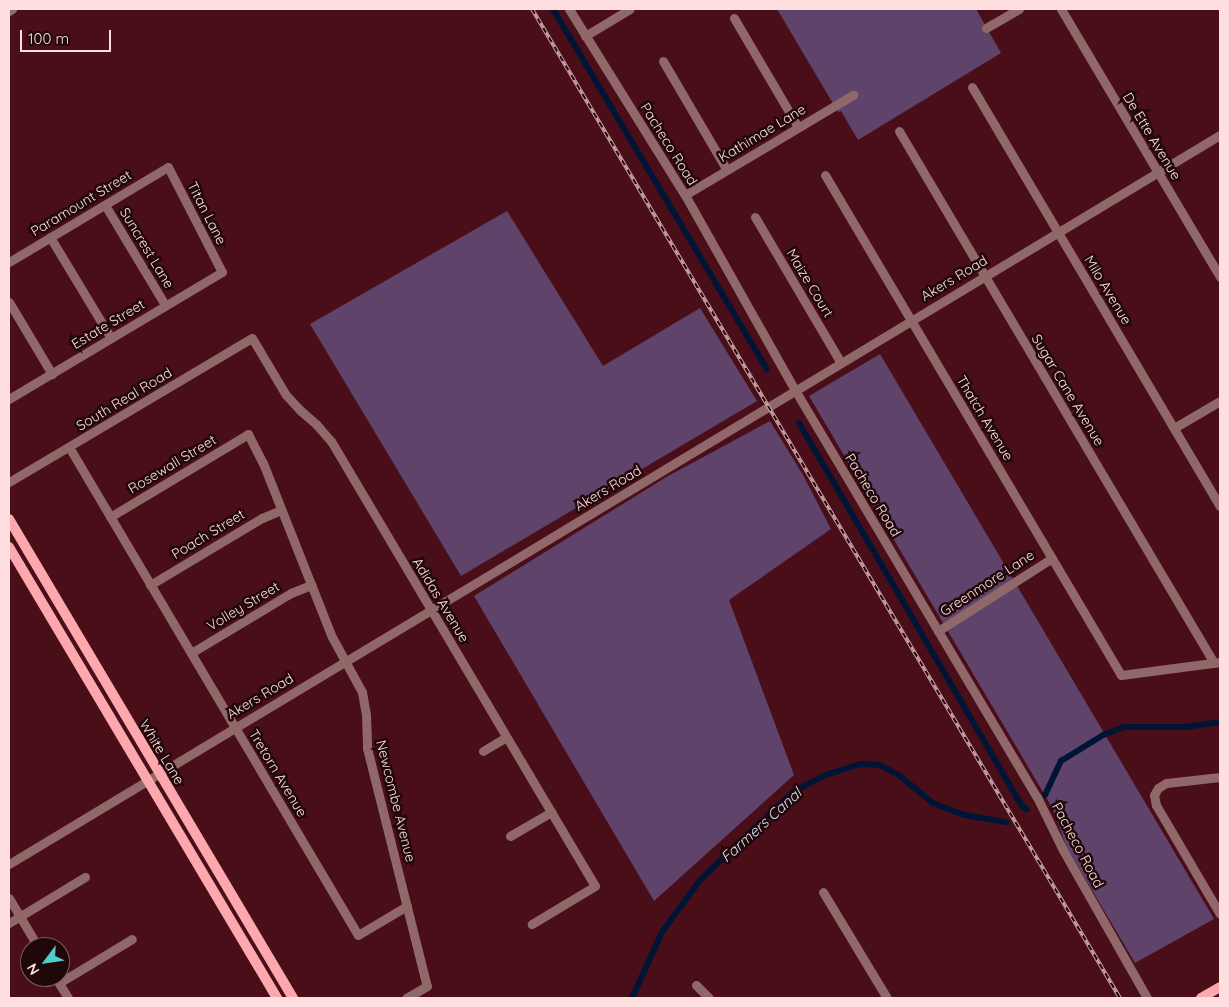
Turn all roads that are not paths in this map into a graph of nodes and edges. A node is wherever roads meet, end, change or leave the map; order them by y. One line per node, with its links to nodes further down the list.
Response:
1 (12, 9): 6 (street)
2 (569, 9): 9 (street, Pacheco Road)
3 (630, 9): 9 (street)
4 (1019, 9): 8 (street)
5 (1061, 9): 18 (street, De Ette Avenue)
6 (9, 11)
7 (734, 18): 13 (street)
8 (986, 28)
9 (585, 36): 20 (street, Pacheco Road)
10 (663, 61): 17 (street)
11 (972, 87): 23 (street, Milo Avenue)
12 (853, 95): 13 (street, Kathimae Lane)
13 (798, 127): 17 (street, Kathimae Lane)
14 (899, 131): 27 (street, Sugar Cane Avenue)
15 (1220, 135): 18 (street, Akers Road)
16 (168, 167): 21 (street, Paramount Street); 26 (street, Titan Lane)
17 (727, 170): 20 (street, Kathimae Lane)
18 (1158, 172): 23 (street, Akers Road); 28 (street, De Ette Avenue)
19 (825, 175): 31 (street, Thatch Avenue)
20 (685, 195): 36 (street, Pacheco Road)
21 (105, 205): 24 (street, Paramount Street); 30 (street, Suncrest Lane)
22 (755, 217): 34 (street, Maize Court)
23 (1058, 232): 27 (street, Akers Road); 39 (street, Milo Avenue)
24 (50, 237): 25 (street, Paramount Street); 32 (street)
25 (9, 262)
26 (222, 272): 30 (street, Estate Street)
27 (985, 276): 31 (street, Akers Road); 57 (street, Sugar Cane Avenue)
28 (1220, 277)
29 (9, 302): 35 (street)
30 (165, 305): 32 (street, Estate Street)
31 (911, 320): 34 (street, Akers Road); 50 (street, Thatch Avenue)
32 (111, 338): 35 (street, Estate Street)
33 (252, 338): 41 (street, South Real Road); 53 (street, Adidas Avenue)
34 (841, 362): 36 (street, Akers Road)
35 (52, 374): 37 (street, Estate Street)
36 (795, 390): 53 (street, Akers Road); 54 (street, Pacheco Road)
37 (9, 400)
38 (1220, 401): 39 (street)
39 (1174, 428): 43 (street, Milo Avenue)
40 (248, 434): 44 (street, Newcombe Avenue); 45 (street, Rosewall Street)
41 (69, 447): 42 (street, South Real Road); 45 (street, Tretorn Avenue)
42 (9, 482)
43 (1220, 506)
44 (282, 510): 51 (street, Newcombe Avenue); 52 (street, Poach Street)
45 (110, 517): 52 (street, Tretorn Avenue)
46 (9, 520): 48 (main road, White Lane)
47 (9, 525): 48 (main road)
48 (22, 542): 61 (main road, White Lane)
49 (9, 546): 63 (main road, White Lane)
50 (1052, 558): 54 (street, Greenmore Lane); 57 (street, Thatch Avenue)
51 (311, 584): 55 (street, Volley Street); 56 (street, Newcombe Avenue)
52 (150, 585): 55 (street, Tretorn Avenue)
53 (430, 609): 56 (street, Akers Road); 59 (street, Adidas Avenue)
54 (938, 631): 87 (street, Pacheco Road)
55 (191, 653): 58 (street, Tretorn Avenue)
56 (345, 660): 58 (street, Akers Road); 70 (street, Newcombe Avenue)
57 (1217, 663)
58 (235, 727): 61 (street, Akers Road); 70 (street, Tretorn Avenue)
59 (506, 737): 60 (street); 64 (street, Adidas Avenue)
60 (484, 751)
61 (159, 773): 63 (street, Akers Road); 83 (main road, White Lane)
62 (1220, 777): 71 (street)
63 (147, 780): 66 (street, Akers Road); 82 (main road, White Lane)
64 (551, 812): 65 (street); 74 (street, Adidas Avenue)
65 (510, 836)
66 (9, 864)
67 (85, 877): 72 (street)
68 (823, 892): 86 (street)
69 (9, 898): 72 (street)
70 (407, 906): 84 (street, Newcombe Avenue)
71 (1220, 914)
72 (20, 916): 73 (street); 75 (street)
73 (9, 923)
74 (532, 924)
75 (32, 937)
76 (132, 939): 77 (street)
77 (70, 973)
78 (696, 985): 85 (street)
79 (61, 987): 81 (street)
80 (1220, 987): 88 (main road)
81 (68, 998)
82 (277, 998)
83 (293, 998)
84 (406, 998)
85 (709, 998)
86 (887, 998)
87 (1147, 998)
88 (1201, 998)

